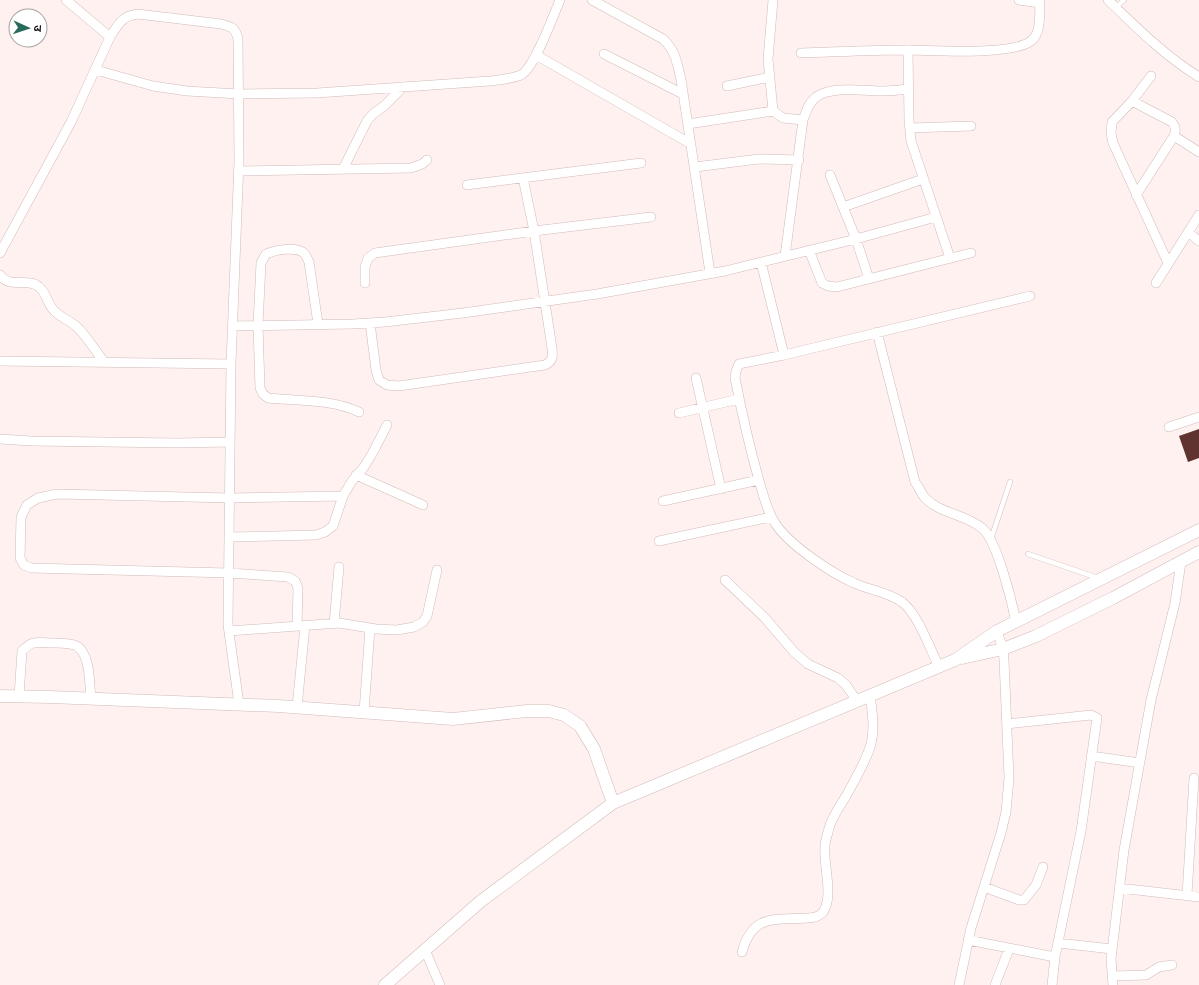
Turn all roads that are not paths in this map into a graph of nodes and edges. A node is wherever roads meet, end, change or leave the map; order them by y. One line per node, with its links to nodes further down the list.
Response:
1 (66, 0): 10 (street)
2 (560, 0): 14 (street)
3 (592, 0): 23 (street)
4 (773, 0): 17 (street)
5 (1019, 0): 8 (street)
6 (1108, 0): 9 (street)
7 (1124, 0): 9 (lane)
8 (1040, 2): 11 (street)
9 (1116, 7): 18 (street)
10 (110, 37): 15 (street); 22 (street)
11 (908, 50): 12 (street); 21 (street)
12 (801, 53)
13 (604, 54): 23 (street)
14 (536, 55): 20 (street); 31 (street)
15 (96, 70): 22 (street); 53 (street)
16 (1151, 76): 24 (street)
17 (770, 77): 19 (street); 25 (street)
18 (1199, 77)
19 (727, 86)
20 (403, 87): 22 (street); 37 (street)
21 (909, 89): 26 (street); 29 (street)
22 (239, 94): 38 (street)
23 (683, 94): 27 (street)
24 (1132, 101): 30 (street); 43 (street)
25 (773, 111): 26 (street); 27 (street)
26 (803, 120): 34 (street)
27 (688, 124): 31 (street)
28 (971, 126): 29 (street)
29 (910, 128): 41 (street)
30 (1174, 136): 32 (street); 43 (street)
31 (691, 144): 36 (street)
32 (1199, 152)
33 (427, 160): 37 (street)
34 (799, 160): 36 (street); 55 (street)
35 (641, 163): 40 (street)
36 (695, 167): 59 (street)
37 (343, 169): 38 (street)
38 (239, 171): 69 (street)
39 (830, 175): 44 (street)
40 (523, 178): 42 (street); 48 (street)
41 (923, 179): 44 (street); 47 (street)
42 (467, 185)
43 (1136, 195): 58 (street)
44 (843, 206): 50 (street)
45 (1199, 215): 49 (street)
46 (651, 217): 48 (street)
47 (936, 217): 50 (street); 56 (street)
48 (534, 231): 62 (street); 65 (street)
49 (1188, 232): 51 (street); 58 (street)
50 (856, 238): 52 (street); 61 (street)
51 (1199, 241)
52 (809, 250): 55 (street); 61 (street)
53 (0, 253)
54 (971, 253): 56 (street)
55 (785, 256): 57 (street)
56 (950, 258): 61 (street)
57 (761, 262): 59 (street); 71 (street)
58 (1168, 263): 63 (street)
59 (710, 273): 65 (street)
60 (0, 275): 73 (street)
61 (869, 279)
62 (365, 283)
63 (1156, 283)
64 (1030, 296): 70 (street)
65 (545, 301): 66 (street); 66 (street)
66 (370, 323): 67 (street)
67 (318, 324): 68 (street); 68 (street)
68 (258, 325): 69 (street); 78 (street)
69 (232, 326): 74 (street)
70 (877, 332): 71 (street); 96 (street)
71 (784, 355): 76 (street)
72 (0, 361): 73 (street)
73 (105, 363): 74 (street)
74 (231, 364): 84 (street)
75 (696, 378): 77 (street)
76 (739, 399): 77 (street); 86 (street)
77 (702, 408): 79 (street); 88 (street)
78 (359, 412)
79 (679, 413)
80 (1199, 417): 82 (street)
81 (387, 425): 85 (street)
82 (1169, 427)
83 (0, 439): 84 (street)
84 (230, 442): 90 (street)
85 (356, 475): 89 (street); 92 (street)
86 (759, 480): 88 (street); 93 (street)
87 (1010, 482): 96 (lane)
88 (720, 489): 91 (street)
89 (343, 496): 90 (street); 95 (street)
90 (230, 498): 95 (street); 103 (street)
91 (663, 501)
92 (423, 505)
93 (772, 517): 97 (street); 114 (street)
94 (1199, 530): 104 (street)
95 (229, 537): 103 (street)
96 (991, 540): 106 (street)
97 (659, 541)
98 (1199, 552): 100 (street)
99 (1028, 554): 104 (lane)
100 (1180, 562): 112 (street); 125 (street)
101 (339, 567): 107 (street)
102 (437, 570): 109 (street)
103 (229, 573): 108 (street); 110 (street)
104 (1101, 579): 106 (street)
105 (725, 580): 119 (street)
106 (1016, 622): 111 (street)
107 (334, 624): 108 (street); 109 (street)
108 (301, 626): 110 (street); 121 (street)
109 (370, 628): 122 (street)
110 (229, 631): 120 (street)
111 (997, 631): 112 (street); 113 (street)
112 (1003, 649): 113 (street); 123 (street)
113 (955, 660): 114 (street)
114 (939, 667): 115 (street)
115 (870, 695): 119 (street); 139 (street)
116 (0, 696): 117 (street)
117 (19, 696): 118 (street); 118 (street)
118 (91, 698): 120 (street)
119 (857, 701): 127 (street)
120 (239, 704): 121 (street)
121 (297, 707): 122 (street)
122 (364, 712): 127 (street)
123 (1007, 724): 124 (street); 130 (street)
124 (1090, 756): 125 (street); 135 (street)
125 (1140, 763): 131 (street)
126 (1194, 778): 128 (street)
127 (613, 803): 138 (street)
128 (1195, 812): 132 (street)
129 (1043, 867): 130 (street)
130 (984, 887): 134 (street)
131 (1119, 888): 132 (street); 137 (street)
132 (1187, 895): 133 (street)
133 (1199, 897)
134 (968, 940): 136 (street); 145 (street)
135 (1058, 943): 137 (street); 140 (street)
136 (1009, 949): 140 (street); 146 (street)
137 (1112, 949): 142 (street)
138 (425, 950): 143 (street); 144 (street)
139 (742, 952)
140 (1054, 957): 147 (street)
141 (1172, 965): 142 (street)
142 (1112, 980)
143 (384, 985)
144 (440, 985)
145 (959, 985)
146 (995, 985)
147 (1052, 985)

